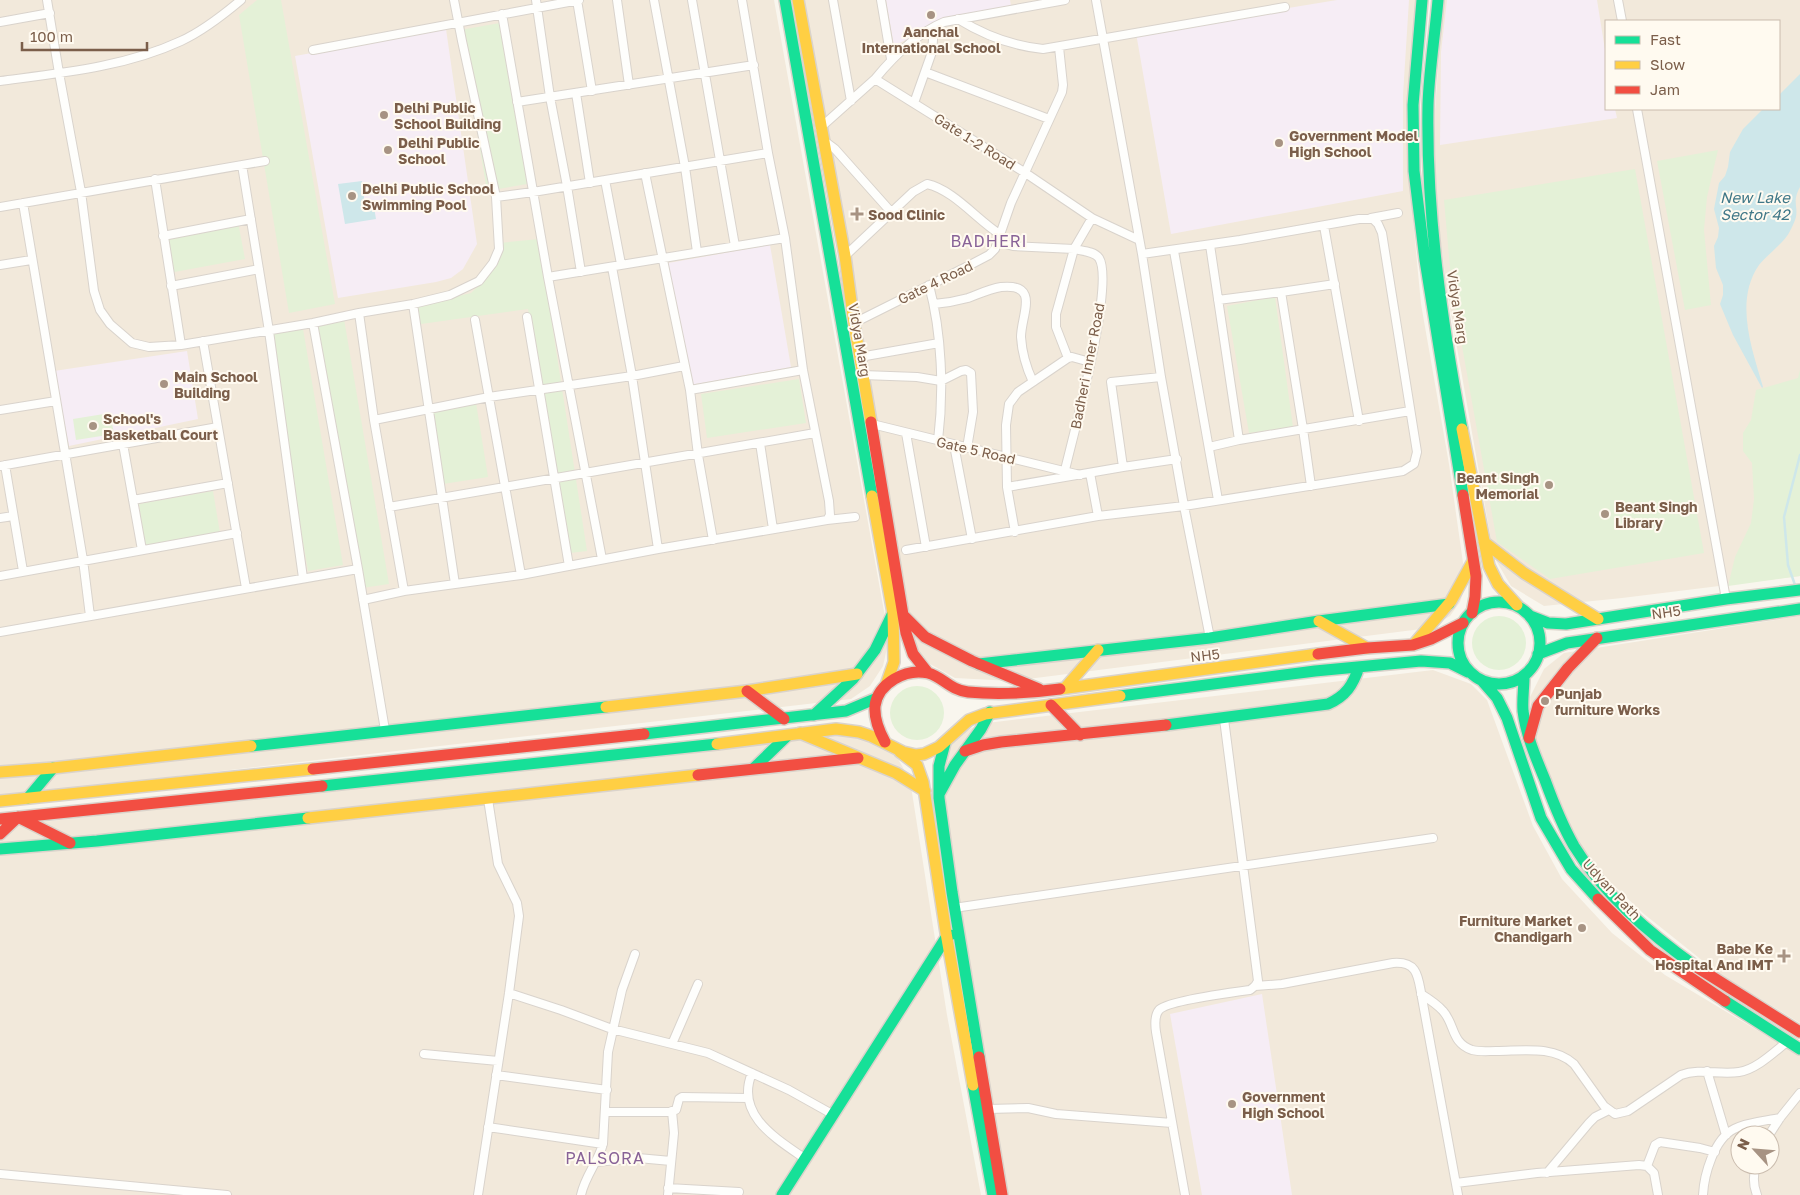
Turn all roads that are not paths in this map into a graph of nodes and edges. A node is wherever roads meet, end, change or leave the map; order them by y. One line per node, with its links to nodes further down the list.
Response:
1 (47, 0): 21 (street)
2 (240, 0): 35 (street)
3 (454, 0): 26 (street)
4 (578, 0): 18 (street); 40 (street)
5 (617, 0): 39 (street)
6 (654, 0): 36 (street)
7 (692, 0): 33 (street)
8 (742, 0): 32 (street)
9 (785, 0): 193 (main road, Vidya Marg)
10 (798, 0): 48 (main road, Vidya Marg)
11 (833, 0): 43 (street)
12 (881, 0): 31 (street)
13 (1065, 0): 19 (street)
14 (1096, 0): 28 (street)
15 (1422, 0): 176 (main road, Vidya Marg)
16 (1438, 0): 169 (main road, Vidya Marg)
17 (1618, 0): 24 (street)
18 (536, 4): 22 (street); 42 (street)
19 (1018, 4): 23 (street)
20 (1285, 7): 28 (street)
21 (50, 13): 25 (street); 35 (street)
22 (502, 14): 26 (street); 44 (street)
23 (958, 19): 27 (street); 29 (street)
24 (1622, 20)
25 (0, 22)
26 (458, 23): 30 (street); 62 (street)
27 (934, 27): 31 (street); 34 (street)
28 (1103, 39): 29 (street); 74 (street)
29 (1059, 47): 47 (street)
30 (313, 50)
31 (891, 59): 37 (street)
32 (754, 65): 33 (street); 49 (street)
33 (705, 72): 36 (street); 50 (street)
34 (925, 72): 45 (street); 47 (street)
35 (59, 73): 38 (street); 60 (street)
36 (668, 78): 39 (street); 53 (street)
37 (875, 79): 43 (street); 45 (street, Gate 1-2 Road)
38 (0, 82)
39 (629, 85): 40 (street)
40 (592, 91): 41 (street)
41 (576, 94): 42 (street); 58 (street)
42 (550, 97): 44 (street); 59 (street)
43 (850, 101): 48 (street)
44 (517, 102): 61 (street)
45 (914, 103): 54 (street, Gate 1-2 Road)
46 (1637, 110): 187 (street)
47 (1049, 120): 54 (street)
48 (821, 134): 65 (street); 81 (main road, Vidya Marg)
49 (768, 153): 50 (street); 72 (street)
50 (720, 160): 53 (street); 76 (street)
51 (265, 161): 52 (street)
52 (242, 165): 56 (street); 69 (street)
53 (685, 167): 55 (street); 79 (street)
54 (1024, 172): 67 (street, Gate 1-2 Road); 73 (street)
55 (645, 173): 57 (street); 82 (street)
56 (155, 179): 60 (street); 71 (street)
57 (605, 180): 58 (street); 84 (street)
58 (590, 182): 59 (street)
59 (568, 186): 61 (street); 88 (street)
60 (81, 192): 63 (street); 105 (street)
61 (533, 192): 62 (street); 89 (street)
62 (496, 197): 95 (street)
63 (23, 203): 64 (street); 83 (street)
64 (0, 206)
65 (892, 213): 73 (street); 81 (street)
66 (1398, 213): 68 (street)
67 (1092, 218): 74 (street, Gate 1-2 Road); 77 (street)
68 (1371, 218): 70 (street); 123 (street)
69 (251, 219): 71 (street); 87 (street)
70 (1324, 226): 75 (street); 90 (street)
71 (163, 236): 92 (street)
72 (785, 238): 76 (street); 110 (street)
73 (1000, 239): 77 (street, Badheri Inner Road); 91 (street, Gate 4 Road)
74 (1139, 240): 80 (street)
75 (1210, 245): 78 (street); 94 (street)
76 (735, 246): 79 (street)
77 (1074, 249): 107 (street); 108 (street, Badheri Inner Road)
78 (1174, 251): 80 (street); 136 (street)
79 (697, 252): 82 (street)
80 (1142, 254): 113 (street)
81 (845, 256): 101 (main road, Vidya Marg)
82 (664, 258): 84 (street); 109 (street)
83 (31, 260): 85 (street); 120 (street)
84 (622, 264): 86 (street)
85 (0, 265)
86 (612, 267): 88 (street); 112 (street)
87 (259, 268): 92 (street); 102 (street)
88 (581, 272): 89 (street)
89 (548, 277): 116 (street)
90 (1335, 284): 93 (street); 125 (street)
91 (929, 285): 96 (street); 101 (street, Gate 4 Road)
92 (171, 286): 105 (street)
93 (1281, 292): 94 (street); 128 (street)
94 (1218, 300): 131 (street)
95 (413, 304): 97 (street); 122 (street)
96 (934, 304): 104 (street); 115 (street)
97 (359, 312): 100 (street); 124 (street)
98 (527, 317): 117 (street)
99 (475, 320): 119 (street)
100 (313, 323): 102 (street); 178 (street)
101 (854, 323): 106 (main road, Vidya Marg)
102 (269, 331): 103 (street); 182 (street)
103 (203, 341): 105 (street); 127 (street)
104 (939, 343): 106 (street); 114 (street)
105 (180, 345)
106 (860, 357): 111 (main road, Vidya Marg)
107 (1068, 358): 108 (street); 115 (street)
108 (1090, 362): 145 (street, Badheri Inner Road)
109 (684, 366): 112 (street); 118 (street)
110 (803, 370): 118 (street); 129 (street)
111 (863, 375): 114 (street); 126 (main road, Vidya Marg)
112 (632, 376): 116 (street); 142 (street)
113 (1161, 376): 141 (street); 144 (street)
114 (941, 381): 132 (street); 137 (street)
115 (1033, 382): 140 (street)
116 (569, 386): 117 (street); 146 (street)
117 (539, 390): 119 (street); 149 (street)
118 (690, 390): 139 (street)
119 (489, 397): 122 (street); 151 (street)
120 (56, 401): 121 (street); 138 (street)
121 (0, 410)
122 (430, 410): 124 (street); 154 (street)
123 (1410, 411): 125 (street); 152 (street)
124 (374, 420): 158 (street)
125 (1359, 420): 128 (street)
126 (872, 424): 130 (street, Gate 5 Road); 193 (main road, Vidya Marg)
127 (218, 427): 134 (street); 150 (street)
128 (1303, 429): 131 (street); 152 (street)
129 (814, 433): 133 (street); 163 (street)
130 (906, 433): 132 (street, Gate 5 Road); 170 (street)
131 (1239, 440): 136 (street)
132 (938, 441): 135 (street, Gate 5 Road)
133 (760, 443): 139 (street); 164 (street)
134 (123, 444): 138 (street); 155 (street)
135 (954, 445): 137 (street, Gate 5 Road); 167 (street)
136 (1209, 446): 156 (street)
137 (967, 448): 140 (street, Gate 5 Road)
138 (65, 454): 143 (street); 175 (street)
139 (698, 455): 142 (street); 168 (street)
140 (1006, 458): 145 (street, Gate 5 Road); 153 (street)
141 (1177, 460): 144 (street); 157 (street)
142 (645, 462): 146 (street); 171 (street)
143 (2, 466): 159 (street)
144 (1123, 467): 147 (street)
145 (1065, 470): 148 (street, Gate 5 Road)
146 (586, 472): 149 (street); 174 (street)
147 (1090, 473): 148 (street); 161 (street)
148 (1080, 475): 153 (street)
149 (554, 478): 151 (street); 177 (street)
150 (228, 483): 155 (street); 166 (street)
151 (506, 486): 154 (street); 180 (street)
152 (1311, 486): 156 (street)
153 (1007, 487): 165 (street)
154 (443, 498): 158 (street); 183 (street)
155 (133, 500): 172 (street)
156 (1218, 500): 157 (street)
157 (1184, 506): 161 (street); 200 (street)
158 (389, 507): 186 (street)
159 (13, 516): 162 (street); 179 (street)
160 (855, 516): 163 (street)
161 (1098, 516): 165 (street)
162 (0, 518)
163 (827, 520): 164 (street)
164 (773, 529): 168 (street)
165 (1015, 532): 167 (street)
166 (237, 533): 172 (street); 184 (street)
167 (972, 539): 170 (street)
168 (713, 540): 171 (street)
169 (1484, 542): 190 (main road, Vidya Marg); 196 (main road)
170 (926, 547): 173 (street)
171 (658, 549): 174 (street)
172 (142, 550): 175 (street)
173 (906, 550)
174 (602, 559): 177 (street)
175 (83, 560): 179 (street); 194 (street)
176 (1473, 561): 189 (main road); 192 (main road, Vidya Marg)
177 (569, 566): 180 (street)
178 (358, 569): 182 (street); 188 (street)
179 (23, 571): 181 (street)
180 (521, 575): 183 (street)
181 (0, 576)
182 (303, 578): 184 (street)
183 (455, 584): 186 (street)
184 (246, 588): 194 (street)
185 (1800, 590): 187 (main road, NH5)
186 (404, 591): 188 (street)
187 (1726, 599): 196 (main road, NH5 / NH5)
188 (363, 600): 223 (street)
189 (1449, 604): 197 (main road); 202 (main road)
190 (1517, 606): 192 (main road, NH5); 195 (main road, NH5)
191 (1800, 609): 201 (main road, NH5 / NH5)
192 (1472, 613): 198 (main road, NH5)
193 (898, 614): 206 (main road); 209 (main road, Vidya Marg); 210 (main road); 213 (main road, Vidya Marg)
194 (90, 616): 199 (street)
195 (1530, 616): 196 (main road, NH5 / NH5); 205 (main road, NH5)
196 (1598, 619)
197 (1319, 620): 200 (main road); 203 (main road)
198 (1463, 623): 202 (main road, NH5 / NH5); 208 (main road)
199 (0, 632)
200 (1210, 638): 204 (main road)
201 (1597, 638): 205 (main road, NH5 / NH5); 228 (main road)
202 (1413, 645): 203 (main road, NH5 / NH5)
203 (1367, 648): 214 (main road, NH5 / NH5)
204 (1098, 650): 206 (main road); 214 (main road)
205 (1538, 654): 211 (main road)
206 (979, 664): 216 (main road)
207 (1359, 667): 208 (main road); 218 (main road); 222 (main road)
208 (1468, 672): 212 (main road)
209 (928, 673): 213 (main road); 216 (main road, NH5 / NH5)
210 (857, 674): 215 (main road); 220 (main road)
211 (1524, 677): 212 (main road); 228 (main road, Udyan Path)
212 (1483, 682): 257 (main road, Udyan Path)
213 (886, 685): 217 (main road)
214 (1066, 688): 216 (main road, NH5 / NH5)
215 (747, 691): 221 (main road); 223 (main road)
216 (1042, 691)
217 (877, 698): 220 (main road); 229 (main road)
218 (1051, 705): 219 (main road); 225 (main road)
219 (990, 712): 227 (main road); 230 (main road)
220 (814, 715): 221 (main road)
221 (784, 719): 238 (main road)
222 (1224, 719): 225 (main road); 247 (street)
223 (385, 730): 233 (main road)
224 (800, 733): 226 (main road); 229 (main road); 232 (main road)
225 (1080, 735): 230 (main road)
226 (787, 736): 234 (main road); 241 (main road)
227 (948, 738): 231 (main road); 237 (main road)
228 (1529, 738): 256 (main road, Udyan Path)
229 (885, 742): 231 (main road)
230 (965, 751): 237 (main road)
231 (900, 752): 236 (main road)
232 (858, 758): 234 (main road); 236 (main road)
233 (53, 768): 235 (main road); 238 (main road)
234 (754, 768): 239 (main road)
235 (0, 772)
236 (925, 791): 249 (main road)
237 (939, 794): 248 (main road)
238 (28, 798): 240 (main road)
239 (488, 799): 245 (main road); 253 (street)
240 (1, 800)
241 (18, 817): 242 (main road); 243 (main road); 245 (main road)
242 (0, 819)
243 (0, 834)
244 (1433, 838): 247 (street)
245 (70, 843): 246 (main road)
246 (0, 849)
247 (1242, 867): 248 (street); 252 (street)
248 (954, 908): 249 (main road)
249 (953, 934): 268 (main road); 272 (main road); 294 (main road)
250 (635, 954): 255 (street)
251 (698, 984): 258 (street)
252 (1255, 986): 254 (street); 274 (street)
253 (509, 993): 255 (street); 261 (street)
254 (1421, 994): 269 (street); 287 (street)
255 (612, 1029): 258 (street); 265 (street)
256 (1800, 1032)
257 (1788, 1041): 259 (main road, Udyan Path); 262 (street)
258 (672, 1044): 263 (street)
259 (1800, 1049)
260 (424, 1054): 261 (street)
261 (498, 1060): 264 (street)
262 (1707, 1071): 269 (street); 277 (street)
263 (752, 1073): 267 (street); 272 (street)
264 (496, 1075): 265 (street); 276 (street)
265 (607, 1090): 271 (street)
266 (1800, 1093): 273 (street)
267 (748, 1098): 270 (street); 280 (street)
268 (988, 1110): 274 (street); 295 (main road)
269 (1609, 1110): 284 (street)
270 (672, 1111): 271 (street); 281 (street)
271 (605, 1112): 278 (street)
272 (832, 1114): 280 (main road)
273 (1780, 1118): 275 (street); 277 (street)
274 (1172, 1123): 296 (street)
275 (1775, 1125)
276 (488, 1127): 278 (street); 291 (street)
277 (1726, 1135): 279 (street)
278 (603, 1144): 282 (street)
279 (1715, 1152): 283 (street); 299 (street)
280 (804, 1158): 293 (main road)
281 (671, 1161): 282 (street); 288 (street)
282 (596, 1162): 292 (street)
283 (1647, 1166): 284 (street); 298 (street)
284 (1547, 1173): 287 (street)
285 (0, 1174): 290 (street)
286 (1755, 1175): 300 (street)
287 (1456, 1183): 297 (street)
288 (668, 1192): 289 (street)
289 (739, 1192)
290 (227, 1195)
291 (478, 1195)
292 (581, 1195)
293 (782, 1195)
294 (992, 1195)
295 (1002, 1195)
296 (1185, 1195)
297 (1458, 1195)
298 (1658, 1195)
299 (1704, 1195)
300 (1757, 1195)

